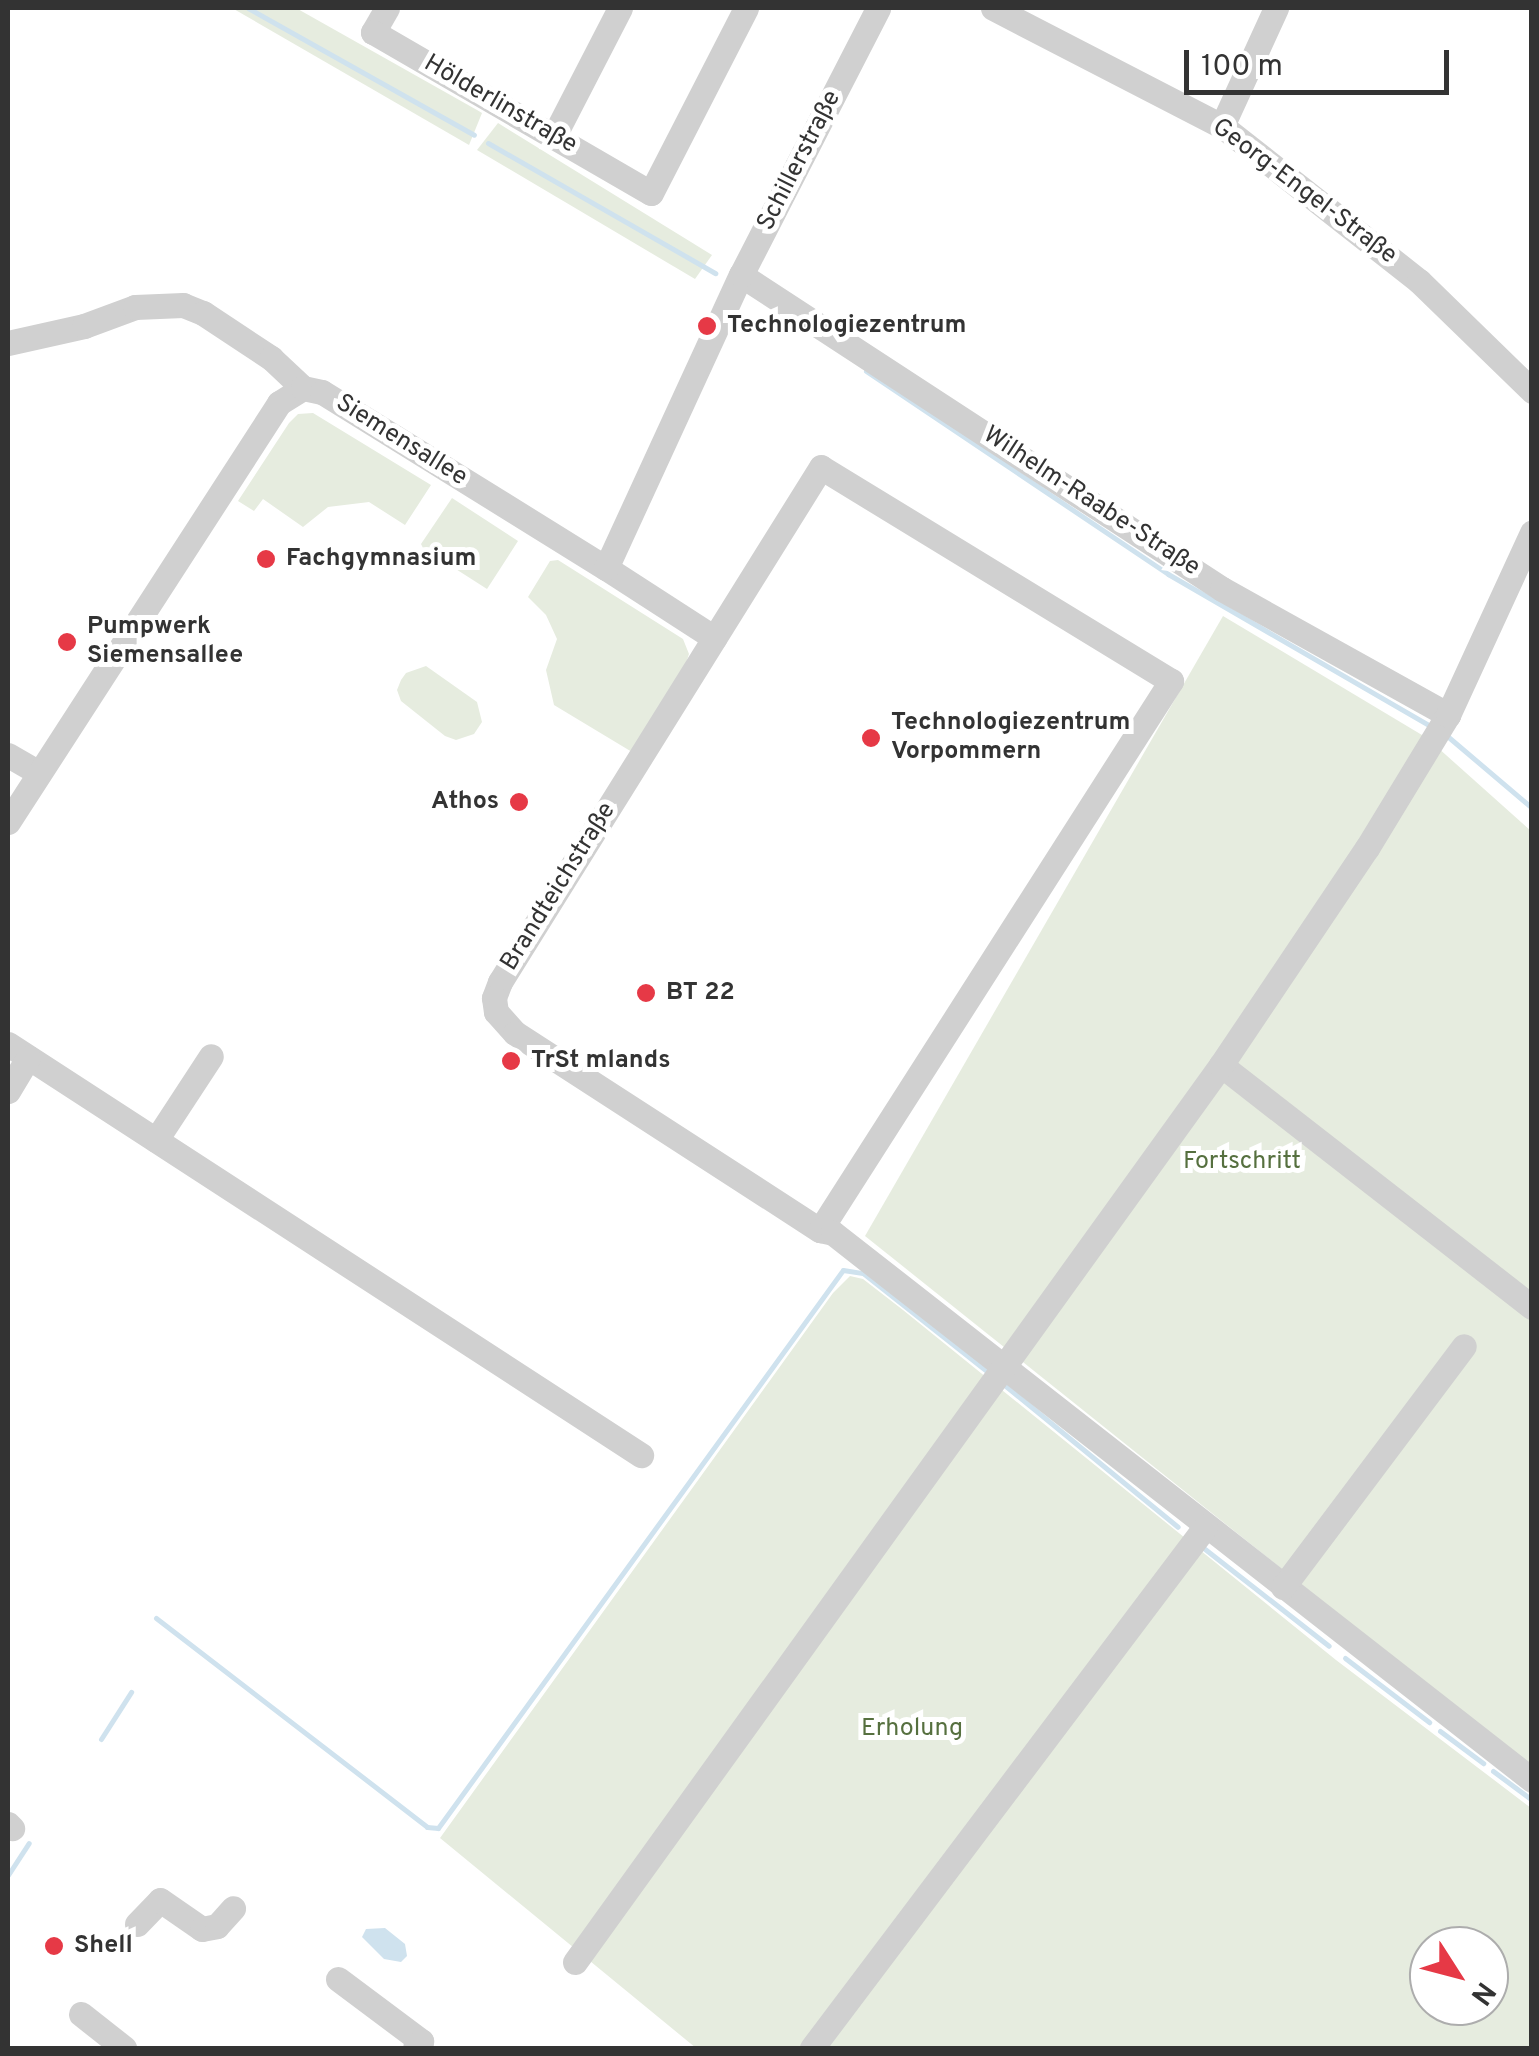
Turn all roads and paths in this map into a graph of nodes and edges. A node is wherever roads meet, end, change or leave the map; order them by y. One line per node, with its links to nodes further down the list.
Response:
1 (386, 8): 8 (street, Hölderlinstraße)
2 (620, 8): 8 (street)
3 (746, 8): 8 (street, Hölderlinstraße)
4 (878, 8): 9 (street, Schillerstraße)
5 (992, 8): 7 (street, Georg-Engel-Straße)
6 (1276, 8): 7 (street)
7 (1222, 126): 12 (street, Georg-Engel-Straße)
8 (554, 136)
9 (741, 275): 14 (street, Schillerstraße); 16 (street, Wilhelm-Raabe-Straße)
10 (8, 343): 11 (street)
11 (303, 388): 14 (street, Siemensallee); 18 (street, Siemensallee)
12 (1532, 391)
13 (1532, 532): 16 (street)
14 (606, 568): 15 (street)
15 (714, 638): 25 (street, Brandteichstraße); 25 (street, Brandteichstraße)
16 (1441, 728): 22 (street)
17 (8, 755): 18 (street)
18 (39, 774): 19 (street, Siemensallee)
19 (8, 822)
20 (18, 1051): 23 (street); 24 (street)
21 (211, 1056): 24 (street)
22 (1221, 1065): 26 (street); 28 (street)
23 (8, 1091)
24 (156, 1140): 29 (street)
25 (820, 1230): 28 (street, Brandteichstraße)
26 (1532, 1306)
27 (1464, 1346): 31 (street)
28 (1005, 1364): 30 (street, Brandteichstraße); 35 (street)
29 (641, 1456)
30 (1204, 1527): 31 (street, Brandteichstraße); 40 (street)
31 (1283, 1587): 32 (street, Brandteichstraße)
32 (1532, 1780)
33 (233, 1908): 34 (street)
34 (137, 1924)
35 (575, 1962)
36 (338, 1979): 39 (street)
37 (81, 2014): 38 (street)
38 (124, 2048)
39 (415, 2048)
40 (812, 2048)

